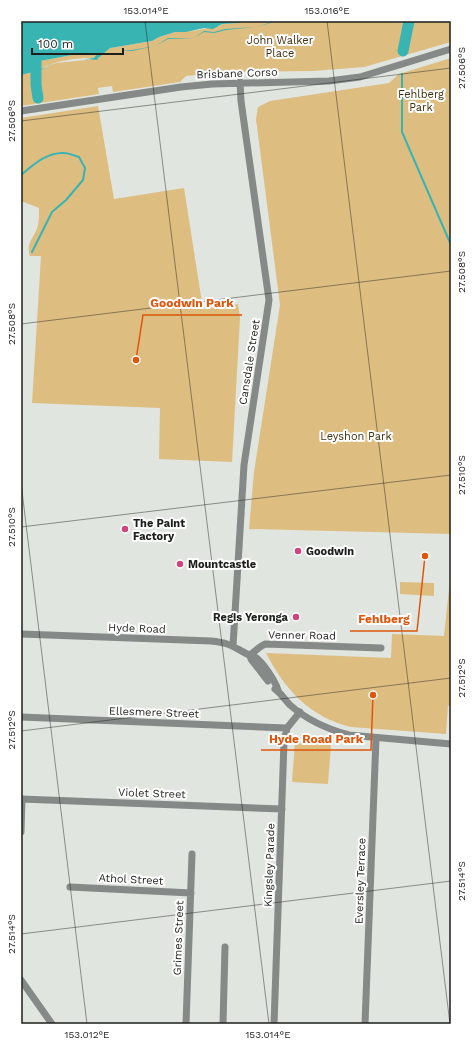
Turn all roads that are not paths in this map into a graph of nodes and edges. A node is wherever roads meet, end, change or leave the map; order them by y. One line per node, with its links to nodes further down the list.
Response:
1 (451, 50): 2 (street, Brisbane Corso)
2 (240, 82): 3 (street, Brisbane Corso); 5 (street, Cansdale Street)
3 (21, 111)
4 (21, 634): 5 (street, Hyde Road)
5 (233, 646): 7 (street, Hyde Road)
6 (381, 648): 7 (street, Venner Road)
7 (250, 655): 8 (street, Hyde Road)
8 (300, 712): 10 (street, Kingsley Parade); 11 (street, Hyde Road)
9 (21, 717): 10 (street, Ellesmere Street)
10 (287, 728): 14 (street, Kingsley Parade)
11 (376, 738): 12 (street, Hyde Road); 25 (street, Eversley Terrace)
12 (451, 744)
13 (22, 799): 14 (street, Violet Street); 15 (street)
14 (282, 809): 24 (street, Kingsley Parade)
15 (21, 832)
16 (192, 854): 18 (street, Grimes Street)
17 (70, 887): 18 (street, Athol Street)
18 (191, 893): 22 (street, Grimes Street)
19 (225, 947): 23 (street)
20 (21, 980): 21 (street)
21 (52, 1024)
22 (186, 1024)
23 (223, 1024)
24 (274, 1024)
25 (365, 1024)

